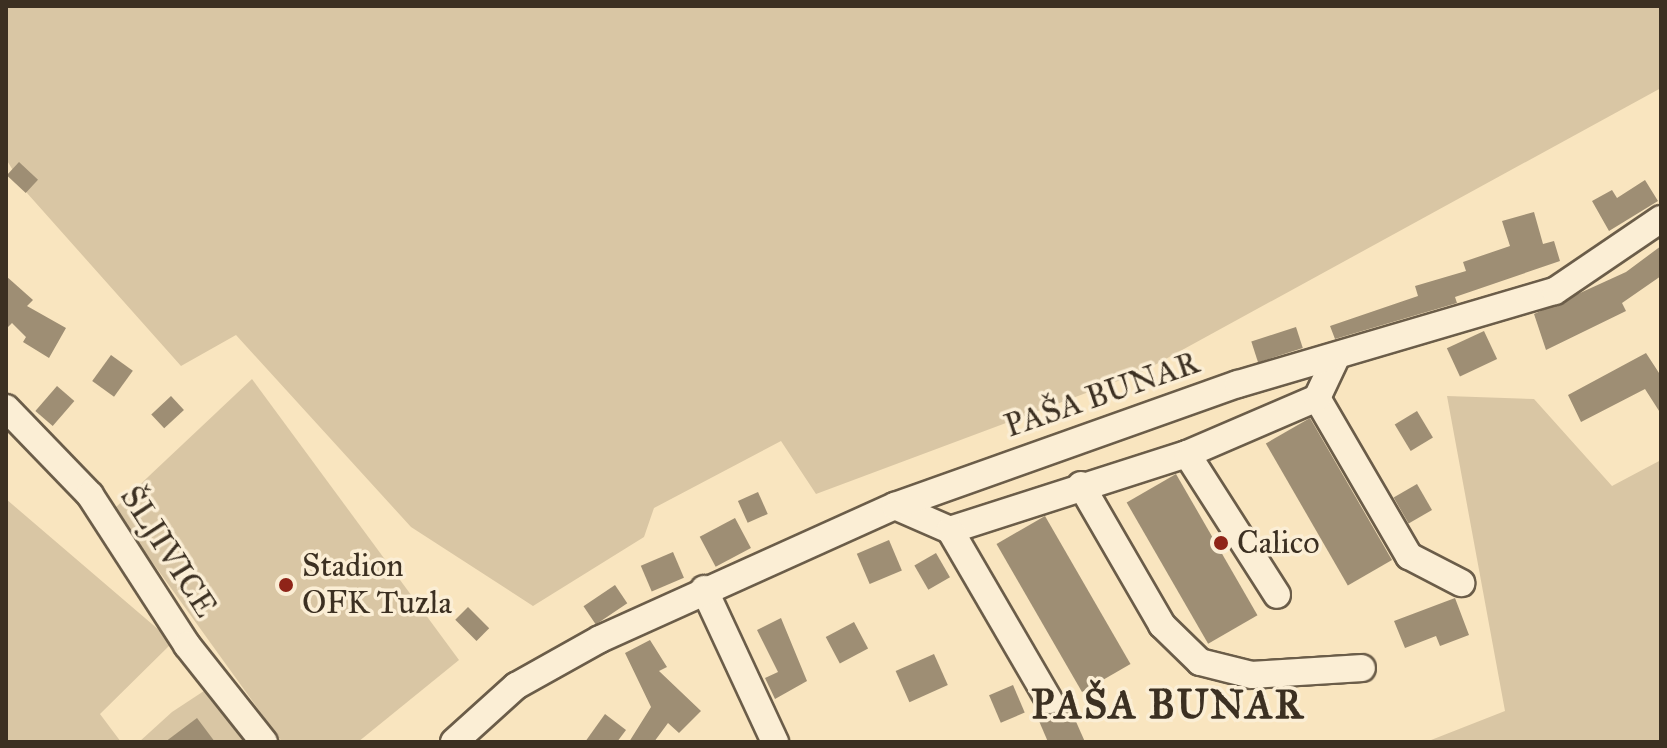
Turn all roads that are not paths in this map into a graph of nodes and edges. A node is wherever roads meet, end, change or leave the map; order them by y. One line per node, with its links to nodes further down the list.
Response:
1 (1661, 219): 2 (street, PAŠA BUNAR)
2 (1335, 360): 3 (street); 7 (street, PAŠA BUNAR)
3 (1317, 398): 5 (street); 9 (street)
4 (6, 408): 14 (street, ŠLJIVICE)
5 (1187, 454): 6 (street); 11 (street)
6 (1081, 485): 8 (street); 12 (street)
7 (895, 506): 8 (street); 10 (street, PAŠA BUNAR)
8 (950, 530): 13 (street)
9 (1461, 583)
10 (704, 589): 15 (street, PAŠA BUNAR); 16 (street)
11 (1277, 595)
12 (1362, 668)
13 (1049, 700)
14 (264, 742)
15 (454, 742)
16 (775, 742)

